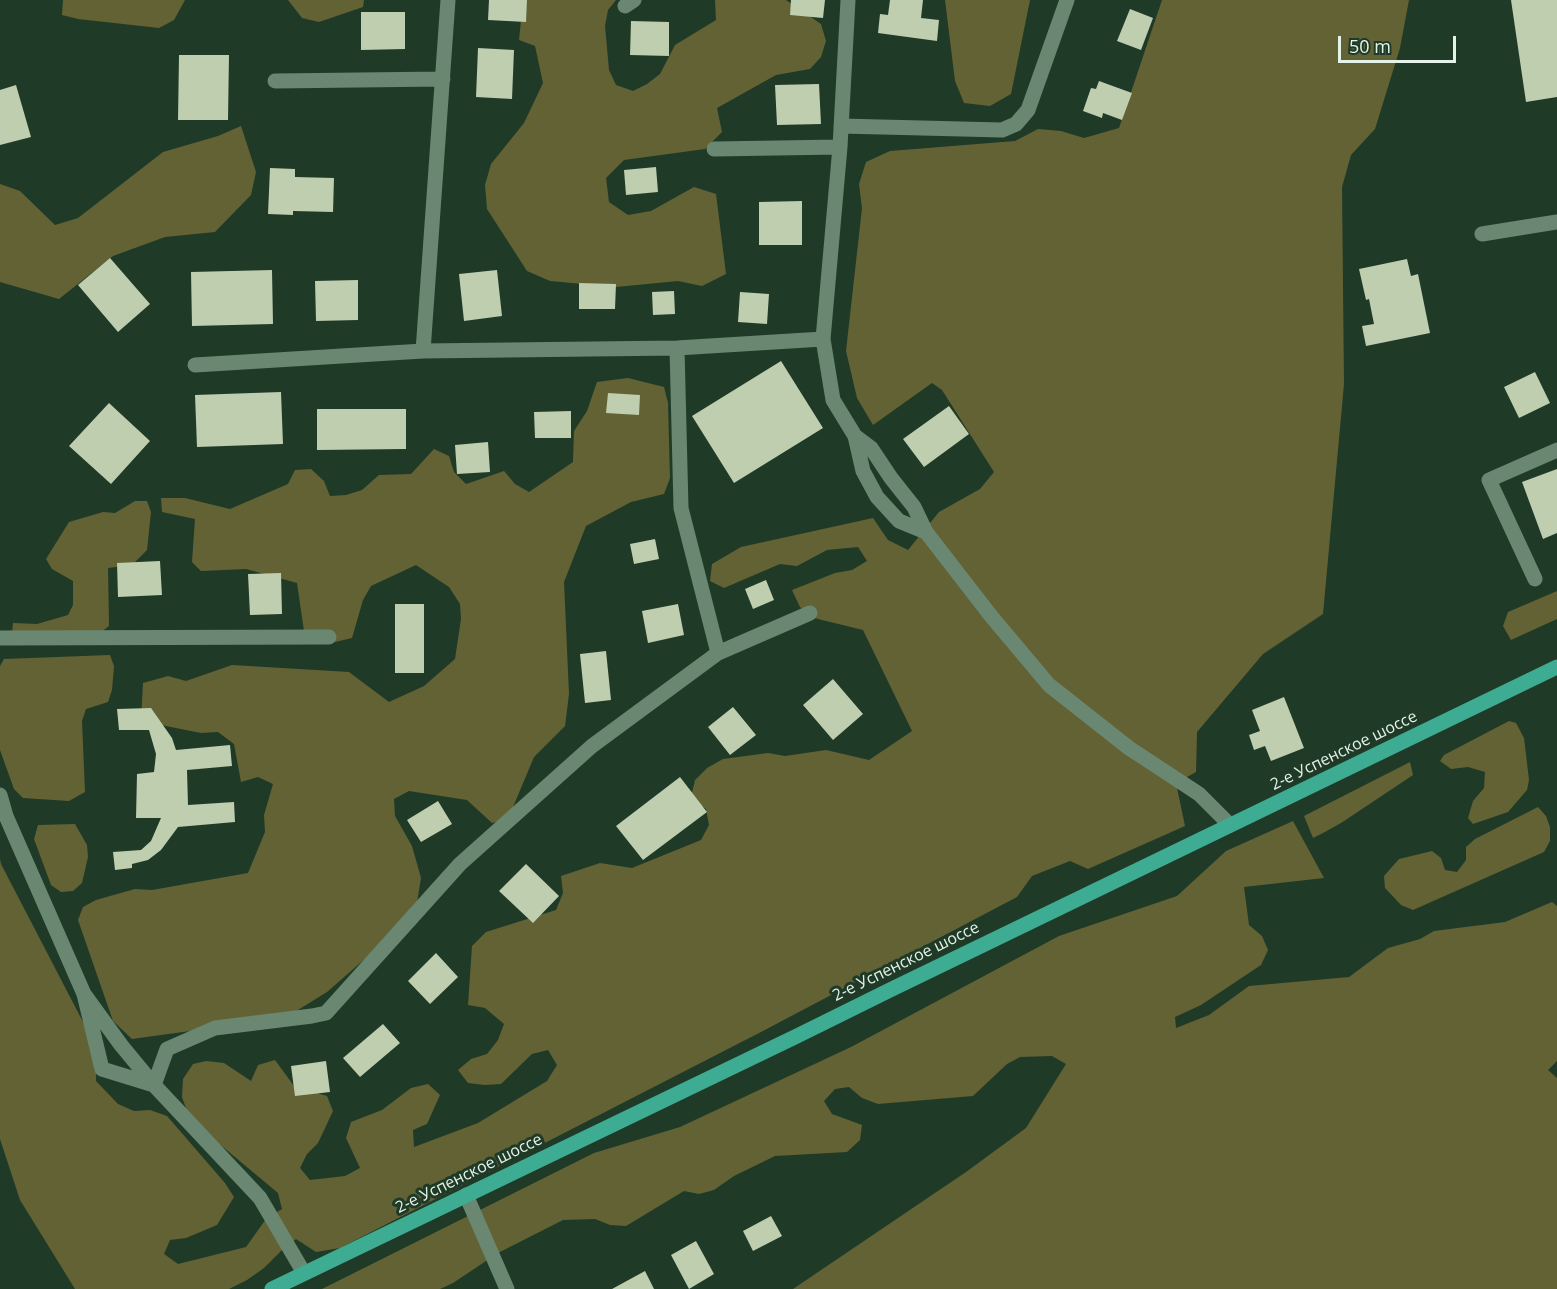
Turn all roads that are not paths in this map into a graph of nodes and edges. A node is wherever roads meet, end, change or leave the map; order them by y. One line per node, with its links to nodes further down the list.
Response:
1 (448, 0): 4 (street)
2 (848, 0): 6 (street)
3 (1067, 0): 6 (street)
4 (443, 79): 5 (street); 13 (street)
5 (275, 81)
6 (841, 126): 7 (street)
7 (840, 147): 8 (street); 11 (street)
8 (714, 149)
9 (1557, 222): 10 (street)
10 (1482, 234)
11 (823, 339): 12 (street); 15 (street)
12 (677, 348): 13 (street); 22 (street)
13 (423, 351): 14 (street)
14 (195, 365)
15 (855, 436): 17 (street); 17 (street)
16 (1557, 450): 18 (street)
17 (926, 532): 25 (street)
18 (1535, 579)
19 (810, 613): 22 (street)
20 (329, 637): 21 (street)
21 (0, 638)
22 (718, 653): 27 (street)
23 (1557, 668): 25 (main road, 2-е Успенское шоссе)
24 (0, 795): 26 (street)
25 (1230, 825): 28 (main road, 2-е Успенское шоссе)
26 (84, 994): 27 (street); 27 (street)
27 (154, 1086): 29 (street)
28 (466, 1195): 29 (main road, 2-е Успенское шоссе); 31 (street)
29 (304, 1273): 30 (main road, 2-е Успенское шоссе)
30 (272, 1289)
31 (507, 1289)

